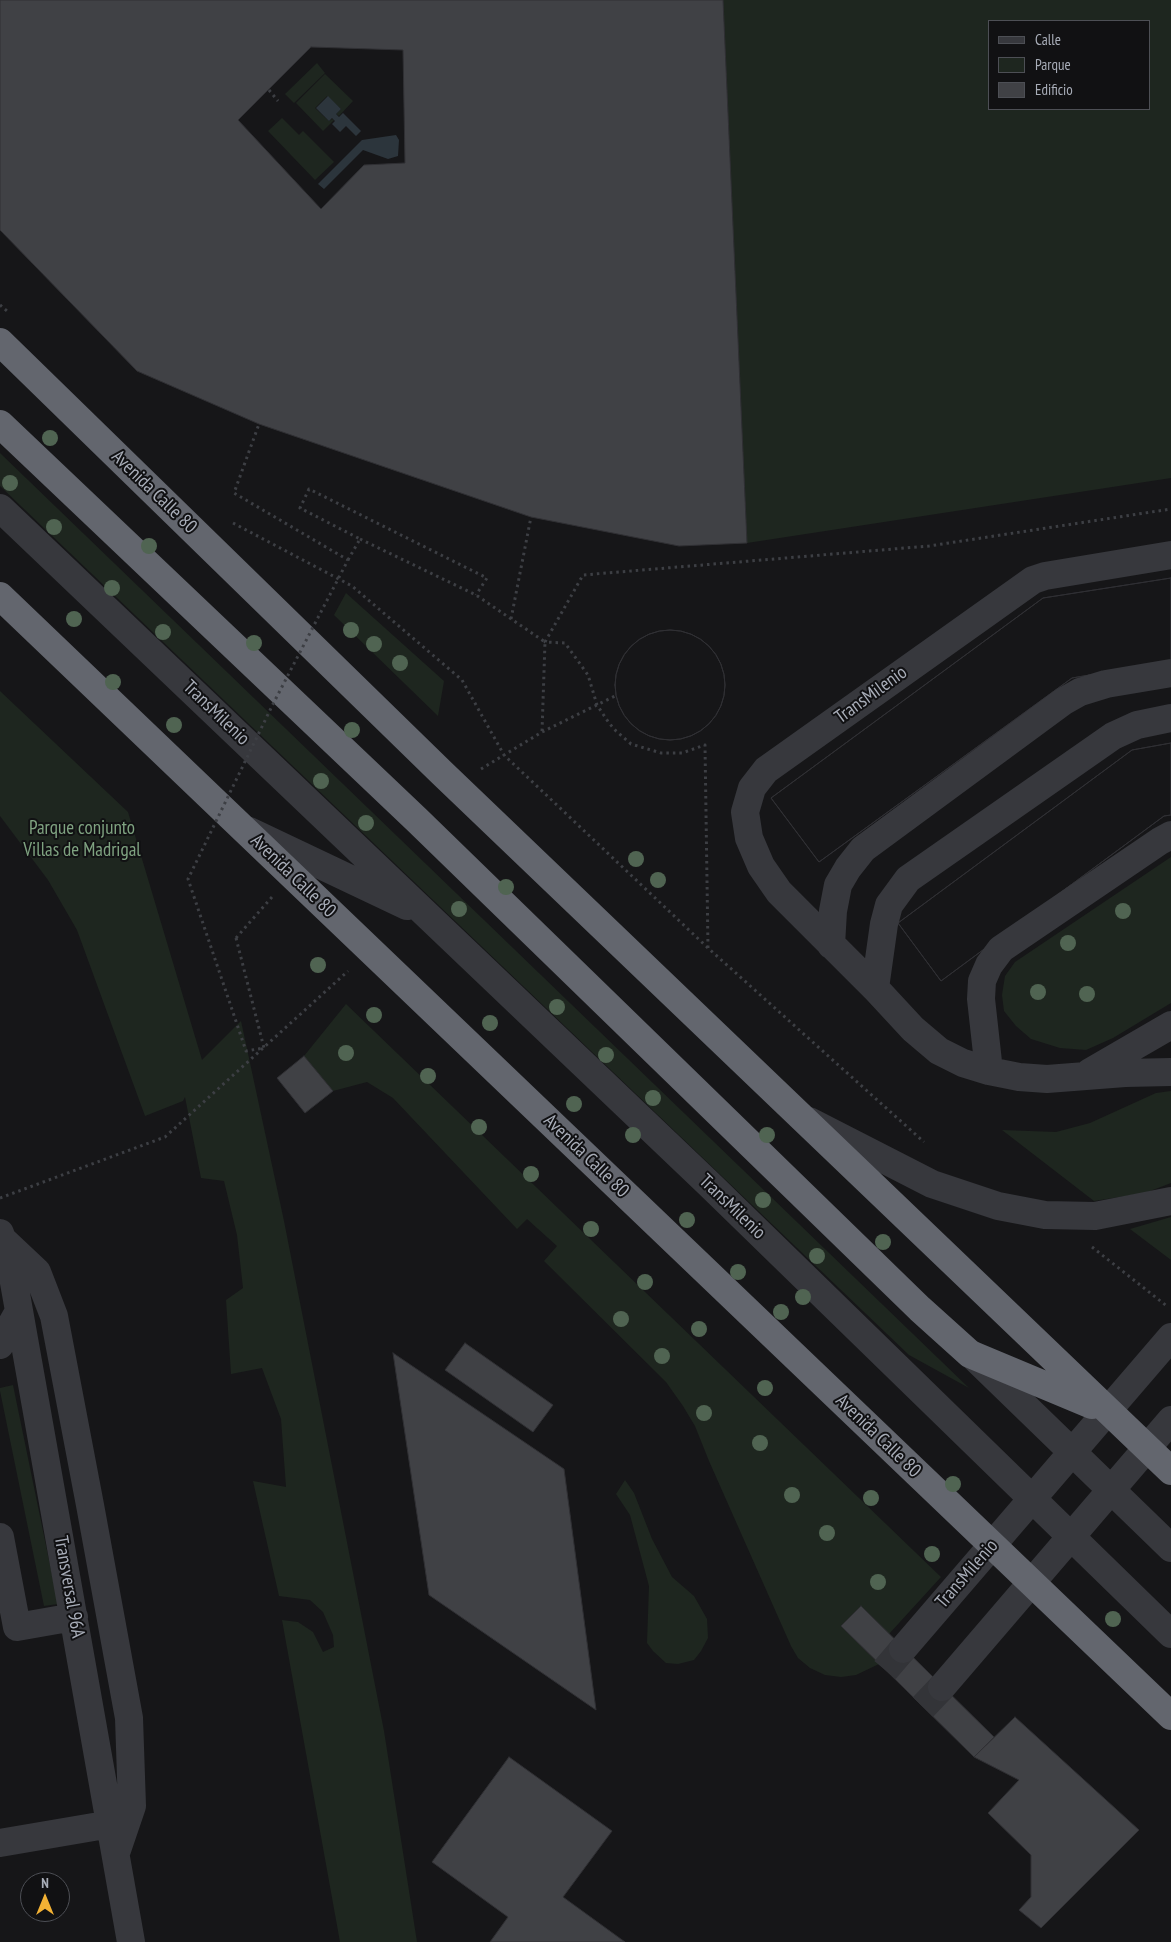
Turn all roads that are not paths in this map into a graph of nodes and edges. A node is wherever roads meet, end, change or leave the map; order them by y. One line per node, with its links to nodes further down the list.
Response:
1 (0, 342): 17 (highway, Avenida Calle 80)
2 (0, 424): 23 (highway, Avenida Calle 80)
3 (0, 508): 10 (street, TransMilenio)
4 (1171, 555): 11 (street, TransMilenio)
5 (0, 596): 8 (highway, Avenida Calle 80)
6 (1171, 673): 11 (street)
7 (1171, 718): 12 (street)
8 (243, 828): 10 (street, TransMilenio); 33 (highway, Avenida Calle 80)
9 (1171, 835): 14 (street)
10 (431, 918): 30 (street, TransMilenio)
11 (831, 945): 12 (street, TransMilenio)
12 (875, 988): 14 (street, TransMilenio)
13 (1171, 1025): 16 (street, TransMilenio)
14 (989, 1071): 16 (street, TransMilenio)
15 (1171, 1072): 16 (street, TransMilenio)
16 (1082, 1077)
17 (798, 1115): 18 (street); 24 (highway, Avenida Calle 80)
18 (1171, 1201)
19 (1, 1236): 20 (street, Transversal 96A); 43 (street)
20 (19, 1311): 22 (street); 36 (street, Transversal 96A)
21 (1171, 1337): 24 (street, TransMilenio)
22 (0, 1345)
23 (970, 1354): 24 (highway, Avenida Calle 80); 27 (street)
24 (1108, 1411): 26 (highway, Avenida Calle 80); 27 (street, TransMilenio)
25 (1171, 1420): 26 (street)
26 (1147, 1448): 28 (highway, Avenida Calle 80); 29 (street)
27 (1072, 1452): 29 (street); 30 (street, TransMilenio)
28 (1171, 1471)
29 (1111, 1490): 32 (street); 34 (street)
30 (1032, 1499): 32 (street, TransMilenio); 33 (street, TransMilenio)
31 (0, 1536): 36 (street)
32 (1071, 1537): 35 (street); 37 (street, TransMilenio)
33 (992, 1545): 35 (highway, Avenida Calle 80); 38 (street, TransMilenio)
34 (1171, 1548)
35 (1031, 1582): 39 (street); 40 (highway, Avenida Calle 80)
36 (74, 1617): 41 (street, Transversal 96A)
37 (1171, 1634)
38 (903, 1649)
39 (942, 1687)
40 (1171, 1716)
41 (111, 1824): 42 (street); 43 (street, Transversal 96A)
42 (0, 1843)
43 (116, 1853): 44 (street, Transversal 96A)
44 (131, 1942)

